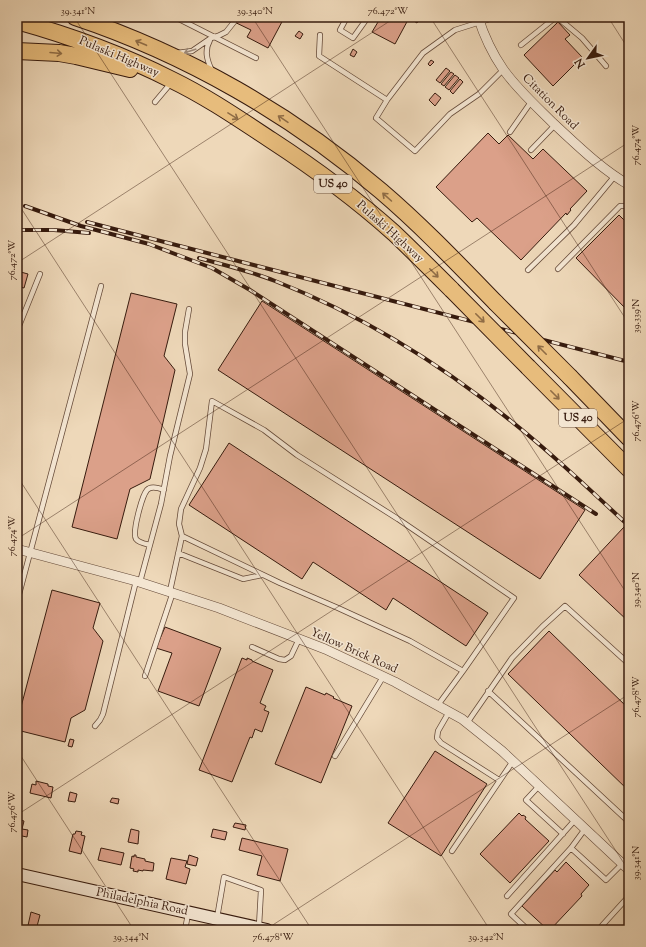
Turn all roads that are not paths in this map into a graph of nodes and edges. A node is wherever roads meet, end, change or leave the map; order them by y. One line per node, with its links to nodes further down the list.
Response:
1 (75, 17): 14 (highway, Pulaski Highway / US 40, one-way to 1)
2 (175, 17): 11 (lane)
3 (347, 17): 4 (lane)
4 (368, 17)
5 (496, 17): 7 (lane)
6 (556, 17): 12 (lane); 17 (lane)
7 (479, 20): 18 (street, Citation Road); 21 (lane)
8 (17, 21): 20 (highway, Pulaski Highway / US 40)
9 (234, 22): 11 (lane)
10 (320, 35): 21 (lane)
11 (212, 38): 14 (lane, one-way to 14); 15 (lane); 19 (lane)
12 (521, 45)
13 (17, 51): 20 (highway, one-way to 20)
14 (166, 53): 16 (highway, Pulaski Highway / US 40)
15 (256, 58)
16 (190, 65): 19 (highway, Pulaski Highway / US 40); 20 (highway)
17 (606, 66)
18 (503, 70): 21 (lane); 23 (street, Citation Road)
19 (218, 80): 36 (highway, Pulaski Highway / US 40, one-way to 19, bridge)
20 (176, 82): 22 (lane); 37 (highway, Pulaski Highway / US 40, one-way to 37, bridge)
21 (387, 100)
22 (155, 102)
23 (531, 102): 24 (street, Citation Road); 25 (lane)
24 (555, 125): 26 (lane); 27 (street, Citation Road)
25 (510, 132)
26 (531, 150)
27 (614, 177): 28 (street, Citation Road); 31 (lane)
28 (629, 185)
29 (629, 206): 30 (lane)
30 (558, 269)
31 (528, 270)
32 (40, 274): 35 (lane)
33 (101, 286): 42 (lane)
34 (189, 309): 38 (lane)
35 (17, 331)
36 (629, 438)
37 (629, 469)
38 (164, 490): 40 (lane); 40 (lane)
39 (182, 536): 43 (lane); 44 (lane); 51 (lane)
40 (150, 545): 45 (lane)
41 (17, 549): 42 (street, Yellow Brick Road)
42 (29, 552): 45 (street, Yellow Brick Road); 47 (lane)
43 (178, 553): 44 (lane); 46 (lane)
44 (262, 575): 51 (lane)
45 (138, 581): 46 (street, Yellow Brick Road); 58 (lane)
46 (171, 592): 48 (street, Yellow Brick Road); 52 (lane)
47 (17, 602)
48 (299, 639): 49 (lane); 53 (street, Yellow Brick Road)
49 (252, 647)
50 (629, 664): 54 (lane)
51 (464, 671): 55 (lane)
52 (145, 676)
53 (383, 677): 55 (street, Yellow Brick Road); 59 (lane)
54 (488, 691): 57 (lane); 64 (lane)
55 (438, 705): 56 (street, Yellow Brick Road)
56 (449, 712): 57 (street, Yellow Brick Road); 61 (lane)
57 (467, 723): 60 (street, Yellow Brick Road)
58 (95, 726)
59 (335, 756)
60 (512, 761): 61 (lane); 62 (street, Yellow Brick Road)
61 (499, 780): 68 (lane)
62 (539, 786): 63 (street, Yellow Brick Road); 66 (lane)
63 (575, 820): 65 (street, Yellow Brick Road); 66 (lane)
64 (629, 822)
65 (585, 829): 67 (lane); 69 (street, Yellow Brick Road)
66 (563, 834): 71 (lane)
67 (571, 848): 69 (lane); 77 (lane)
68 (452, 851)
69 (626, 867)
70 (17, 874): 73 (main road, Philadelphia Road)
71 (507, 896)
72 (629, 896): 78 (lane)
73 (188, 912): 74 (main road, Philadelphia Road); 76 (lane)
74 (217, 918): 75 (main road, Philadelphia Road); 75 (lane)
75 (263, 929)
76 (185, 930)
77 (528, 930)
78 (598, 930)

